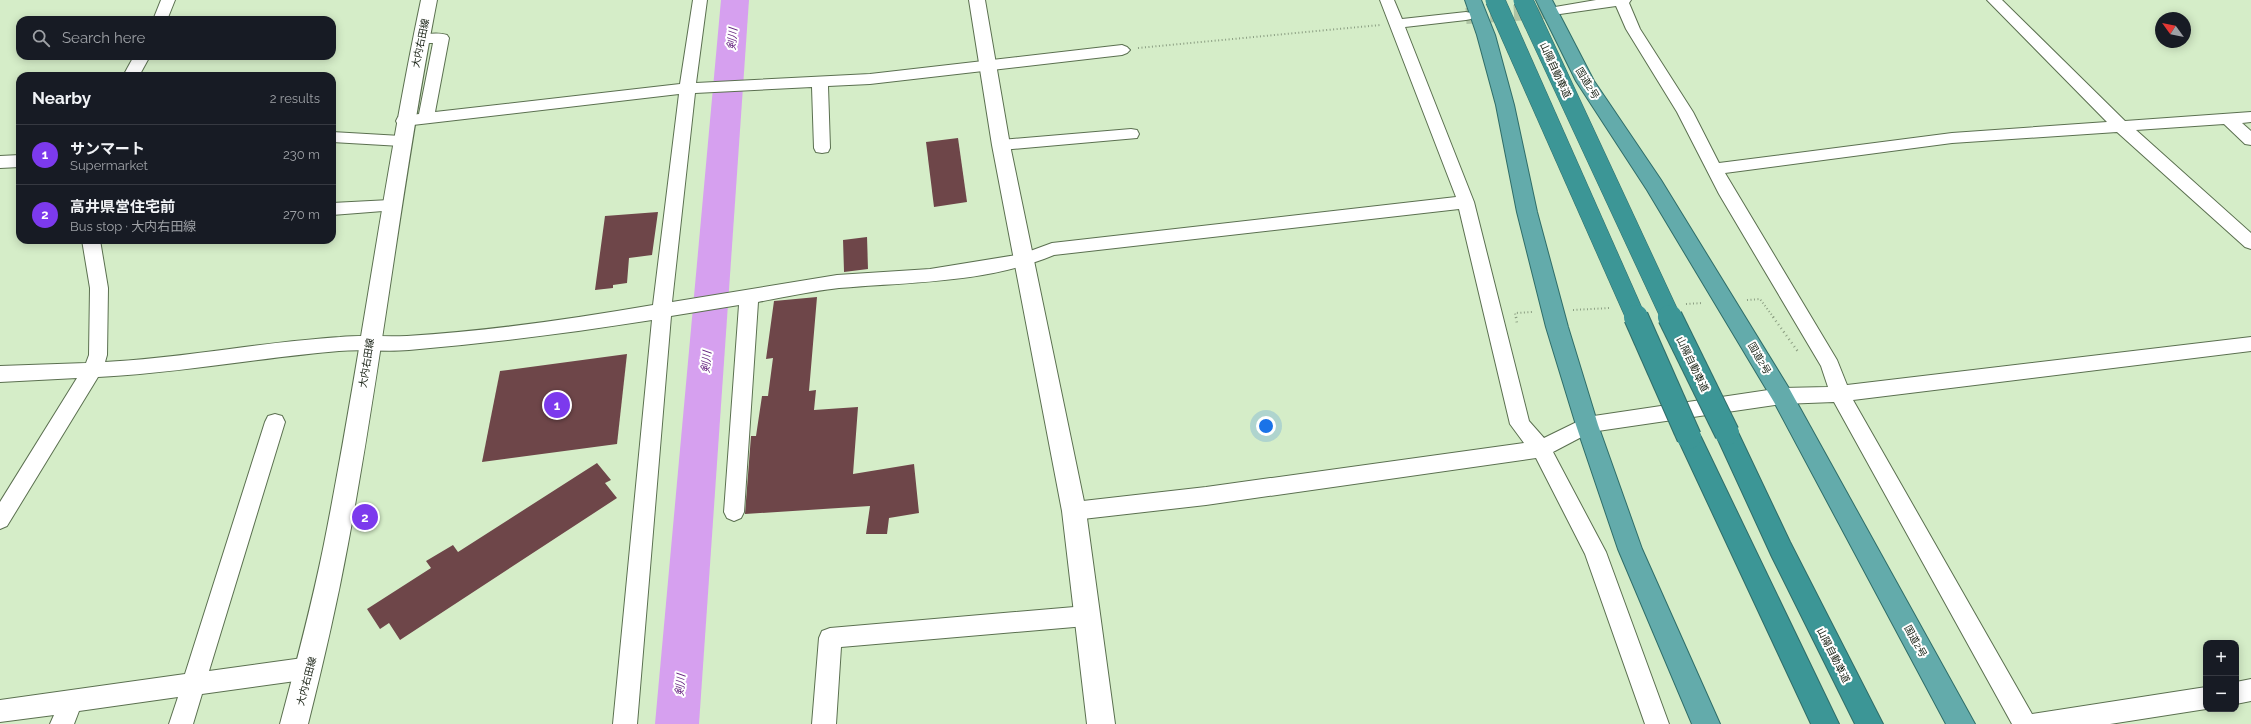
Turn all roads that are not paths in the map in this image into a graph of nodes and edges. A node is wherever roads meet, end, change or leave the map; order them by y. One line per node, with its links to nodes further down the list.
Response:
1 (168, 0): 12 (street)
2 (429, 0): 14 (street, 大内右田線)
3 (700, 0): 20 (street)
4 (977, 0): 17 (street)
5 (1387, 0): 13 (street)
6 (1495, 0): 70 (highway, bridge)
7 (1523, 0): 71 (highway, 山陽自動車道, bridge)
8 (1622, 0): 10 (street); 33 (street)
9 (1994, 0): 24 (street)
10 (1552, 5): 47 (highway, 国道2号)
11 (1470, 8): 13 (street); 49 (highway)
12 (162, 16)
13 (1396, 24): 34 (street)
14 (420, 40): 21 (street); 25 (street, 大内右田線)
15 (1122, 50): 17 (street)
16 (140, 60): 18 (street)
17 (987, 65): 19 (street); 29 (street)
18 (133, 72)
19 (820, 82): 20 (street); 30 (street)
20 (686, 88): 21 (street); 41 (street)
21 (426, 117): 25 (street)
22 (2251, 117): 23 (street)
23 (2228, 119): 24 (street); 28 (street)
24 (2122, 127): 33 (street); 37 (street)
25 (403, 131): 27 (street); 35 (street, 大内右田線)
26 (1131, 134): 29 (street)
27 (336, 137)
28 (2251, 140)
29 (1001, 145): 39 (street)
30 (822, 148)
31 (16, 161): 32 (street)
32 (0, 162)
33 (1715, 169): 46 (street)
34 (1466, 202): 39 (street); 50 (street)
35 (390, 206): 36 (street); 42 (street, 大内右田線)
36 (336, 209)
37 (2250, 241)
38 (92, 244): 44 (street)
39 (1025, 260): 40 (street); 52 (street)
40 (742, 298): 41 (street); 51 (street)
41 (666, 310): 42 (street); 65 (street)
42 (368, 344): 44 (street); 55 (street, 大内右田線)
43 (2251, 344): 46 (street)
44 (93, 369): 45 (street); 53 (street)
45 (0, 374)
46 (1840, 394): 47 (street); 73 (street)
47 (1782, 396): 49 (street); 72 (highway, 国道2号)
48 (275, 422): 56 (street)
49 (1587, 425): 50 (street); 69 (highway)
50 (1542, 449): 52 (street); 68 (street)
51 (734, 512)
52 (1074, 512): 54 (street)
53 (0, 520)
54 (1086, 616): 66 (street); 67 (street)
55 (310, 668): 56 (street); 64 (street, 大内右田線)
56 (194, 684): 60 (street); 63 (street)
57 (2251, 690): 58 (street)
58 (2239, 692)
59 (2203, 698): 74 (street)
60 (71, 701): 61 (street); 62 (street)
61 (0, 711)
62 (62, 724)
63 (181, 724)
64 (294, 724)
65 (625, 724)
66 (824, 724)
67 (1101, 724)
68 (1657, 724)
69 (1706, 724)
70 (1825, 724)
71 (1869, 724)
72 (1961, 724)
73 (2024, 724)
74 (2037, 724)

